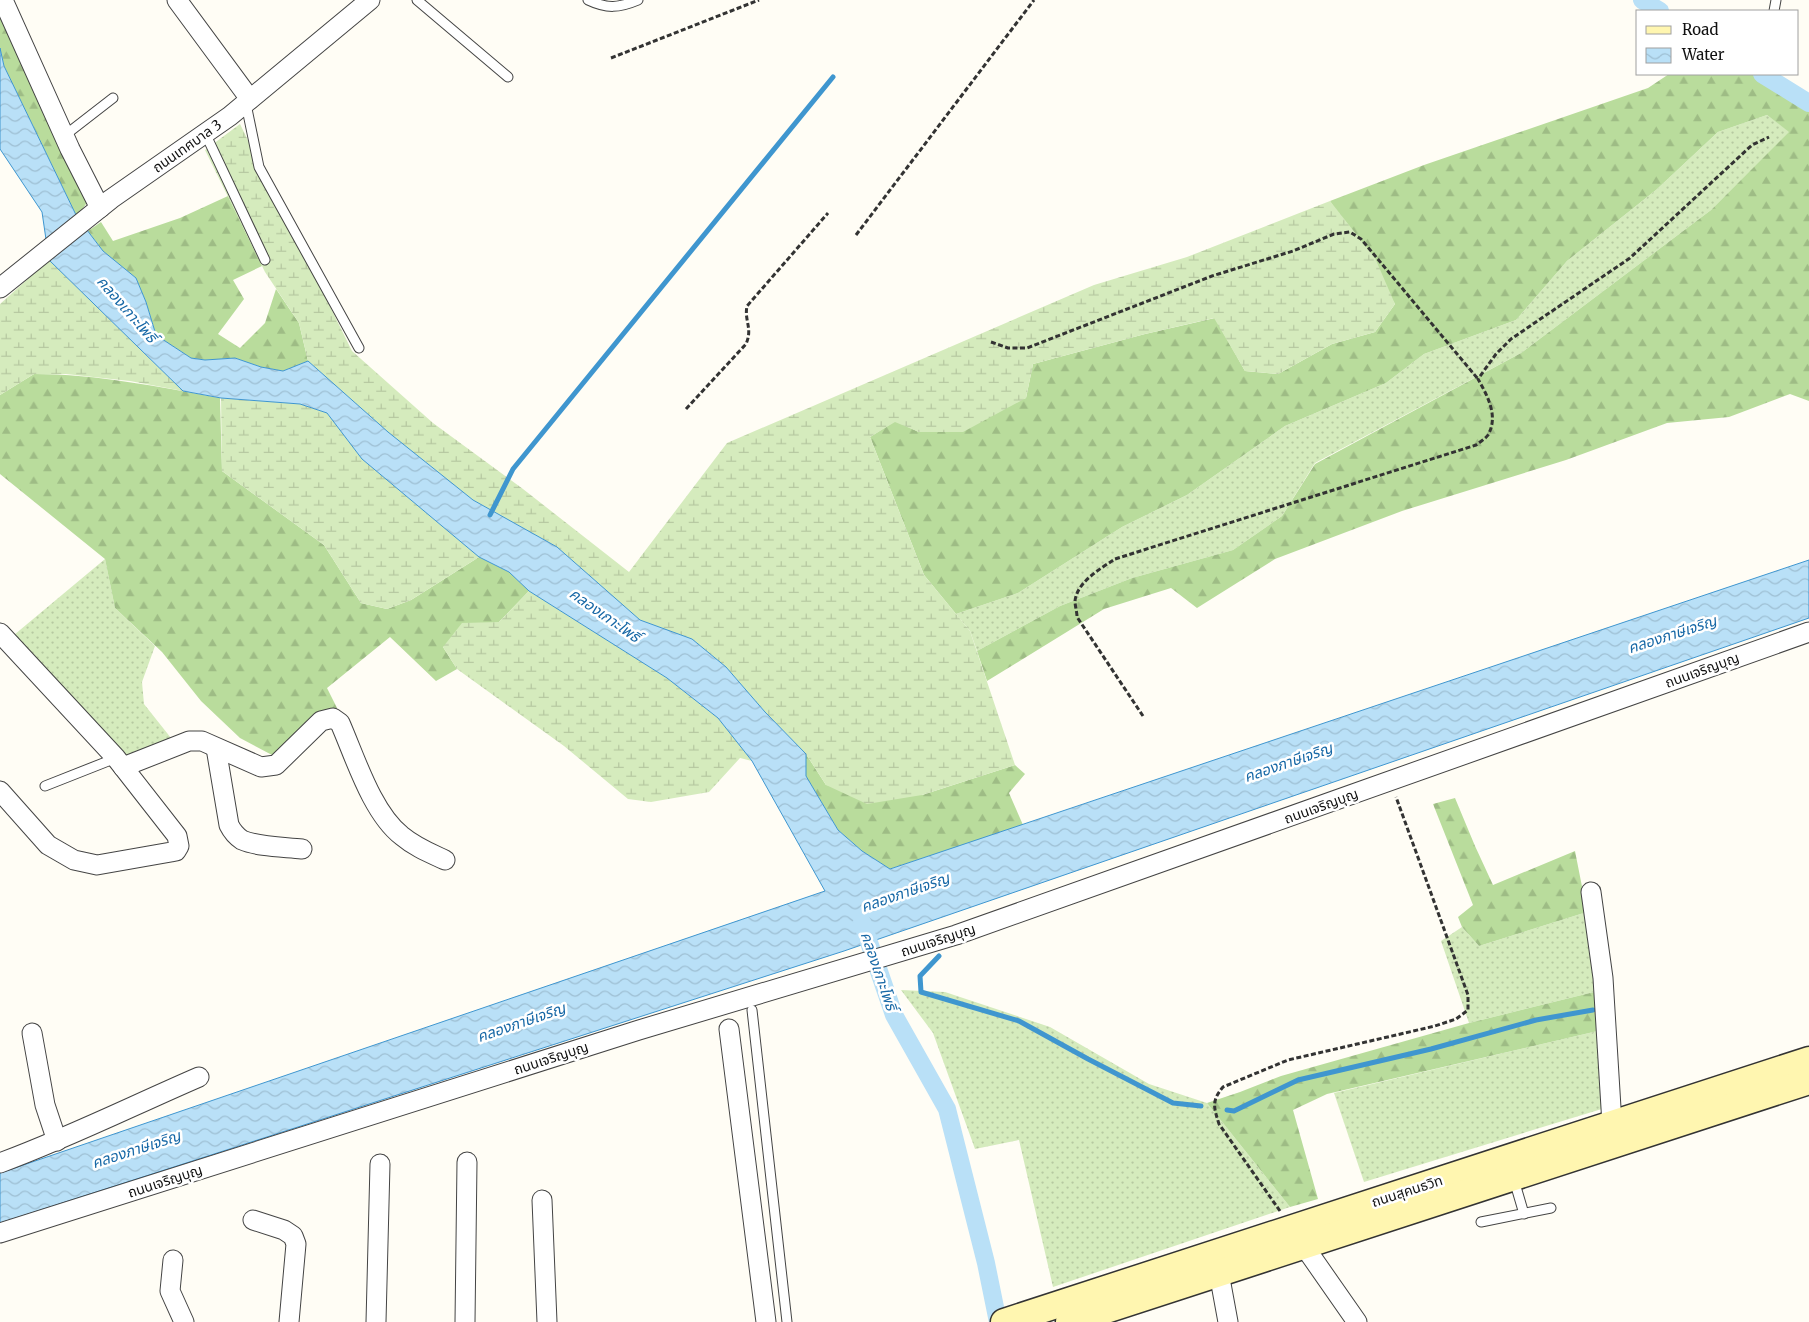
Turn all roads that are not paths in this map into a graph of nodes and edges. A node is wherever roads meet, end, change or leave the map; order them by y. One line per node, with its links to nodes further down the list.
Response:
1 (3, 0): 11 (street)
2 (370, 0): 9 (street, ถนนเทศบาล 3)
3 (417, 0): 7 (lane)
4 (588, 0): 5 (lane)
5 (638, 0)
6 (187, 4): 9 (street)
7 (508, 77)
8 (113, 98): 11 (lane)
9 (248, 101): 10 (street, ถนนเทศบาล 3); 15 (lane)
10 (205, 133): 12 (street, ถนนเทศบาล 3); 13 (lane)
11 (64, 136): 12 (street)
12 (94, 212): 14 (street, ถนนเทศบาล 3)
13 (265, 260)
14 (0, 288)
15 (359, 348)
16 (1809, 632): 42 (street, ถนนเจริญบุญ)
17 (0, 633): 19 (street)
18 (216, 748): 19 (street); 22 (street); 23 (street)
19 (120, 762): 20 (lane); 21 (street)
20 (45, 786)
21 (0, 791)
22 (302, 849)
23 (445, 860)
24 (1591, 892): 31 (street)
25 (752, 1010): 52 (lane)
26 (729, 1029): 51 (street)
27 (32, 1033): 32 (street)
28 (1809, 1060): 31 (main road, ถนนสุคนธวิท)
29 (199, 1077): 32 (street)
30 (1809, 1081): 36 (main road, ถนนสุคนธวิท)
31 (1612, 1124): 43 (main road, ถนนสุคนธวิท)
32 (57, 1141): 34 (street)
33 (467, 1162): 49 (street)
34 (0, 1163)
35 (380, 1164): 48 (street)
36 (1513, 1178): 39 (lane); 43 (main road, ถนนสุคนธวิท)
37 (542, 1200): 50 (street)
38 (1551, 1208): 39 (lane)
39 (1524, 1214): 41 (lane)
40 (253, 1220): 47 (street)
41 (1481, 1222)
42 (0, 1233)
43 (1298, 1237): 45 (main road, ถนนสุคนธวิท); 53 (main road, ถนนสุคนธวิท); 56 (street)
44 (173, 1260): 46 (street)
45 (1219, 1273): 54 (main road, ถนนสุคนธวิท); 55 (street)
46 (184, 1322)
47 (289, 1322)
48 (376, 1322)
49 (465, 1322)
50 (548, 1322)
51 (766, 1322)
52 (788, 1322)
53 (1004, 1322)
54 (1069, 1322)
55 (1228, 1322)
56 (1357, 1322)

